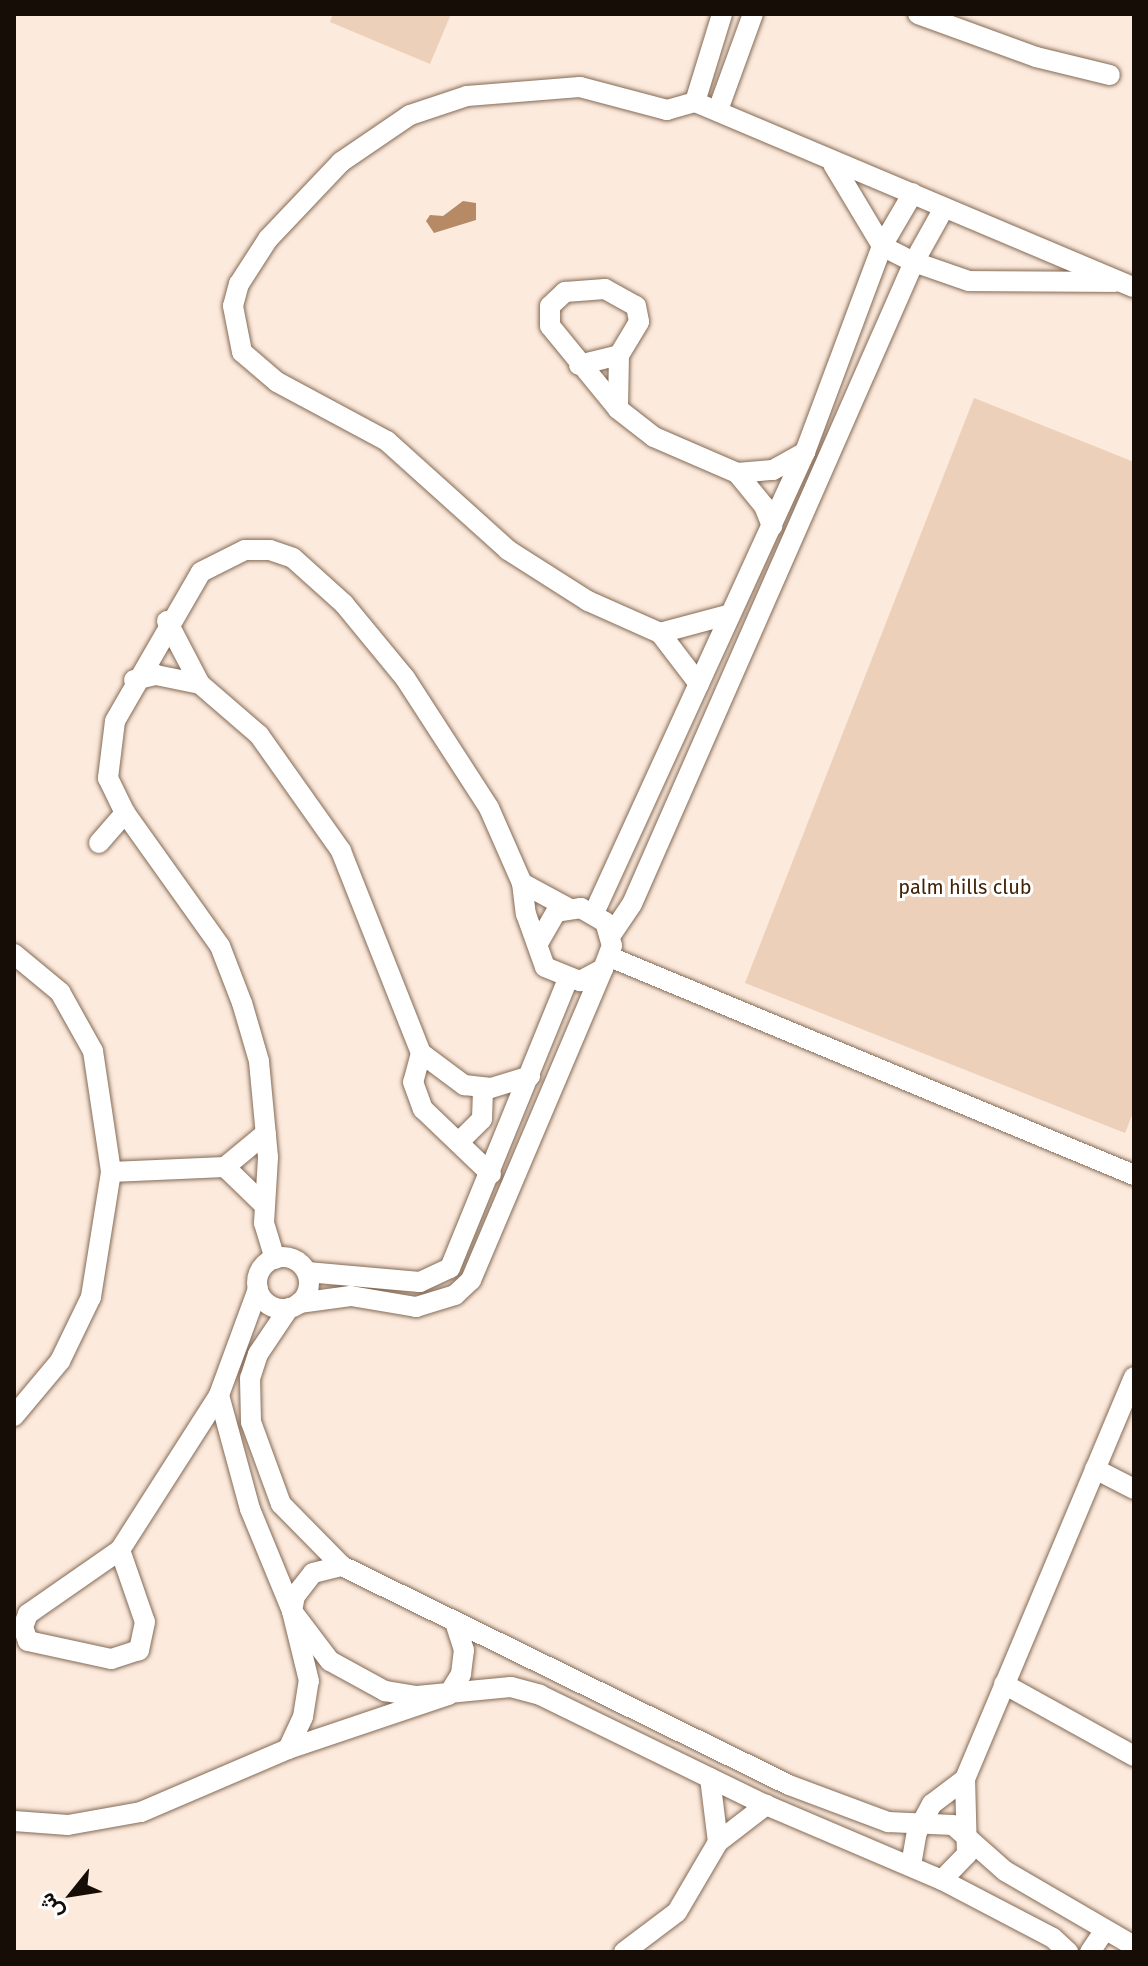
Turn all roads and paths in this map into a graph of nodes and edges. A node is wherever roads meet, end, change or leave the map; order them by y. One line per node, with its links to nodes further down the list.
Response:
1 (722, 14): 5 (street)
2 (753, 14): 6 (street)
3 (918, 14): 4 (street)
4 (1110, 75)
5 (695, 102): 6 (street); 21 (street)
6 (718, 110): 7 (street)
7 (833, 164): 8 (street); 10 (street)
8 (913, 193): 9 (street); 10 (street)
9 (944, 208): 11 (street); 12 (street)
10 (882, 246): 11 (street); 16 (street)
11 (914, 262): 12 (street); 30 (street)
12 (1127, 284)
13 (619, 355): 14 (street); 14 (street); 15 (street)
14 (579, 365): 15 (street)
15 (618, 409): 17 (street)
16 (805, 452): 17 (street); 18 (street)
17 (737, 473): 18 (street)
18 (772, 526): 19 (street)
19 (731, 614): 21 (street); 24 (street)
20 (167, 621): 22 (street); 23 (street); 27 (street)
21 (660, 633): 24 (street)
22 (134, 680): 23 (street); 25 (street)
23 (200, 684): 35 (street)
24 (699, 684): 29 (street)
25 (125, 813): 26 (street); 38 (street)
26 (99, 843)
27 (522, 883): 28 (street); 31 (street)
28 (568, 908): 29 (street); 31 (street)
29 (594, 913): 30 (street)
30 (611, 935): 33 (street)
31 (538, 943): 34 (street)
32 (14, 954): 41 (street)
33 (606, 963): 34 (street); 43 (street); 48 (street)
34 (567, 981): 36 (street)
35 (421, 1053): 37 (street); 39 (street)
36 (530, 1076): 37 (street); 42 (street)
37 (483, 1088): 39 (street)
38 (266, 1133): 40 (street); 44 (street)
39 (460, 1141): 42 (street)
40 (225, 1167): 41 (street); 44 (street)
41 (111, 1172): 51 (street)
42 (491, 1174): 46 (street)
43 (1134, 1175)
44 (263, 1204): 45 (street)
45 (275, 1259): 46 (street); 47 (street)
46 (307, 1272): 48 (street)
47 (258, 1289): 48 (street); 50 (street)
48 (294, 1306): 55 (street)
49 (1134, 1377): 52 (street)
50 (219, 1395): 54 (street); 56 (street)
51 (14, 1416)
52 (1095, 1469): 53 (street); 58 (street)
53 (1134, 1489)
54 (120, 1550): 54 (street)
55 (342, 1566): 56 (street); 57 (street)
56 (292, 1611): 59 (street); 60 (street)
57 (456, 1626): 59 (street); 66 (street)
58 (1004, 1684): 61 (street); 63 (street)
59 (448, 1695): 60 (street); 62 (street)
60 (288, 1749): 65 (street)
61 (1134, 1756)
62 (710, 1778): 64 (street); 67 (street)
63 (965, 1779): 66 (street); 68 (street)
64 (766, 1805): 67 (street); 69 (street)
65 (14, 1821)
66 (921, 1822): 68 (street); 69 (street)
67 (718, 1842): 73 (street)
68 (969, 1842): 70 (street); 71 (street)
69 (911, 1865): 70 (street)
70 (942, 1880): 74 (street)
71 (1104, 1931): 72 (street); 75 (street)
72 (1134, 1946)
73 (624, 1952)
74 (1068, 1952)
75 (1090, 1952)

